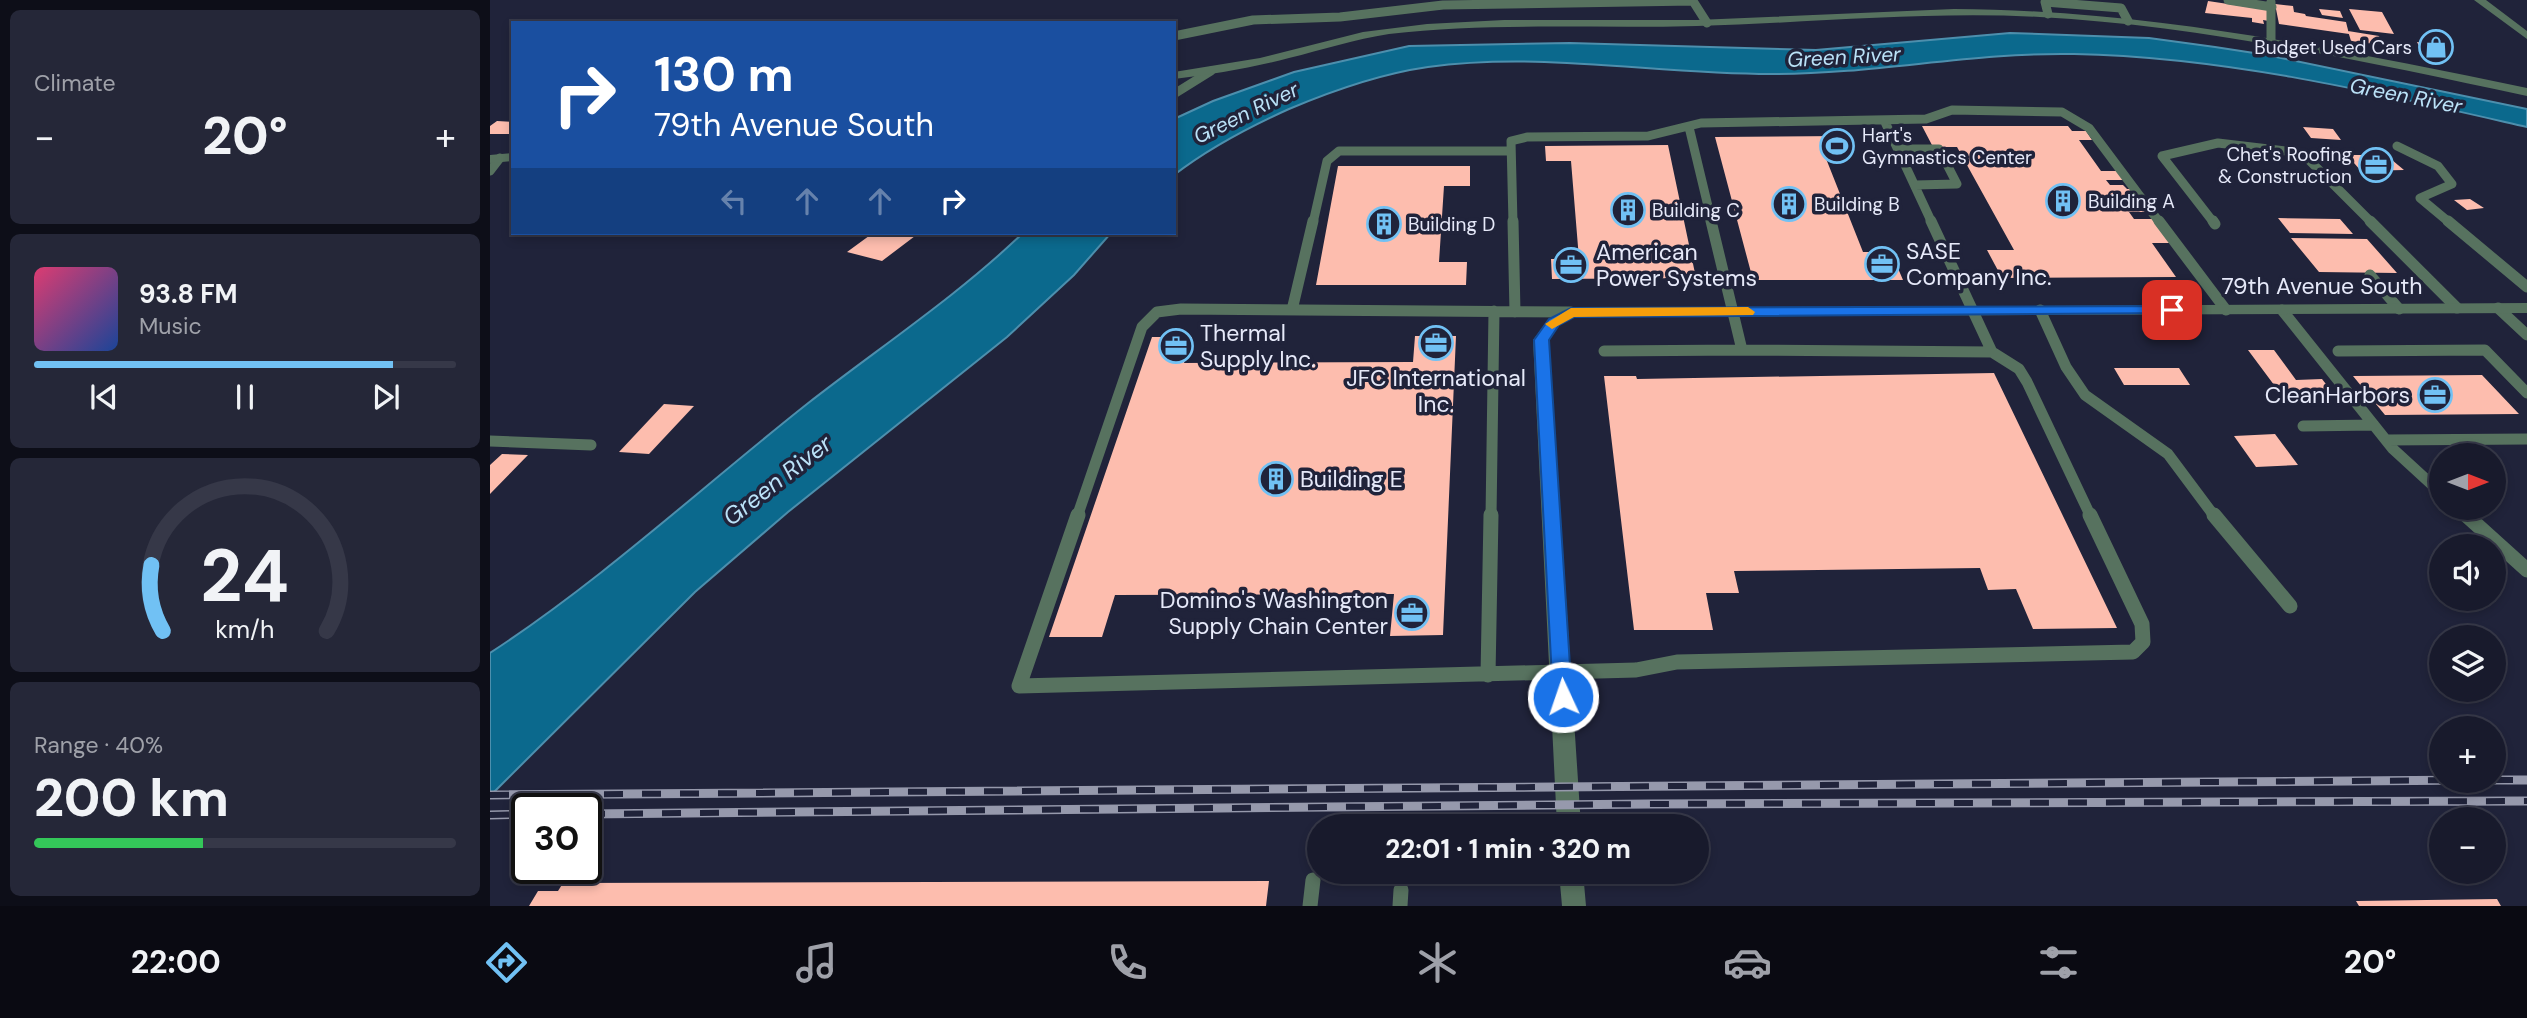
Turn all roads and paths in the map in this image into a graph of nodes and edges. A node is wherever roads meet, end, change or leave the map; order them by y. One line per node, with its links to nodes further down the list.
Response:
1 (2228, 0): 3 (lane)
2 (2479, 0): 7 (street)
3 (2272, 4): 8 (lane)
4 (2046, 6): 5 (street); 8 (street)
5 (1707, 23): 6 (lane); 9 (street)
6 (1176, 36)
7 (2527, 36)
8 (2272, 40): 11 (street)
9 (1211, 71): 10 (street); 12 (lane)
10 (1176, 76)
11 (2527, 92)
12 (1176, 93)
13 (1885, 122): 14 (lane); 16 (lane); 30 (lane)
14 (1689, 127): 17 (lane); 36 (lane)
15 (2397, 146): 23 (lane)
16 (1898, 149): 20 (lane); 20 (lane)
17 (1511, 151): 28 (lane); 34 (lane)
18 (501, 158): 19 (lane)
19 (490, 171)
20 (1915, 185): 32 (lane)
21 (2215, 224): 24 (lane)
22 (2371, 275): 27 (lane)
23 (2527, 287)
24 (2457, 308): 25 (street, 79th Avenue South); 27 (street, 79th Avenue South)
25 (2498, 308): 26 (street, 79th Avenue South); 37 (lane)
26 (2527, 308)
27 (2399, 309): 31 (street, 79th Avenue South)
28 (1292, 310): 33 (lane); 54 (lane)
29 (2040, 310): 30 (street, 79th Avenue South); 32 (street, 79th Avenue South); 52 (lane)
30 (2226, 310): 31 (street, 79th Avenue South)
31 (2282, 310): 43 (lane)
32 (1973, 311): 36 (street, 79th Avenue South); 41 (lane)
33 (1494, 312): 34 (lane); 54 (lane)
34 (1515, 312): 35 (lane)
35 (1571, 312): 36 (street, 79th Avenue South); 53 (street)
36 (1733, 312): 38 (lane)
37 (2527, 335)
38 (1742, 350): 39 (lane); 41 (lane)
39 (1604, 351)
40 (2337, 351): 42 (lane)
41 (1992, 352): 53 (lane)
42 (2527, 393)
43 (2374, 425): 44 (lane); 46 (lane)
44 (2303, 426)
45 (2527, 439): 46 (lane)
46 (2386, 440): 49 (lane)
47 (490, 441): 48 (lane)
48 (591, 445)
49 (2429, 481)
50 (2471, 520): 51 (lane)
51 (2527, 570)
52 (2290, 606)
53 (1562, 671): 54 (lane); 55 (street)
54 (1488, 674)
55 (1568, 814)
56 (1313, 884): 58 (lane)
57 (1572, 884): 59 (street)
58 (1310, 906)
59 (1574, 906)

